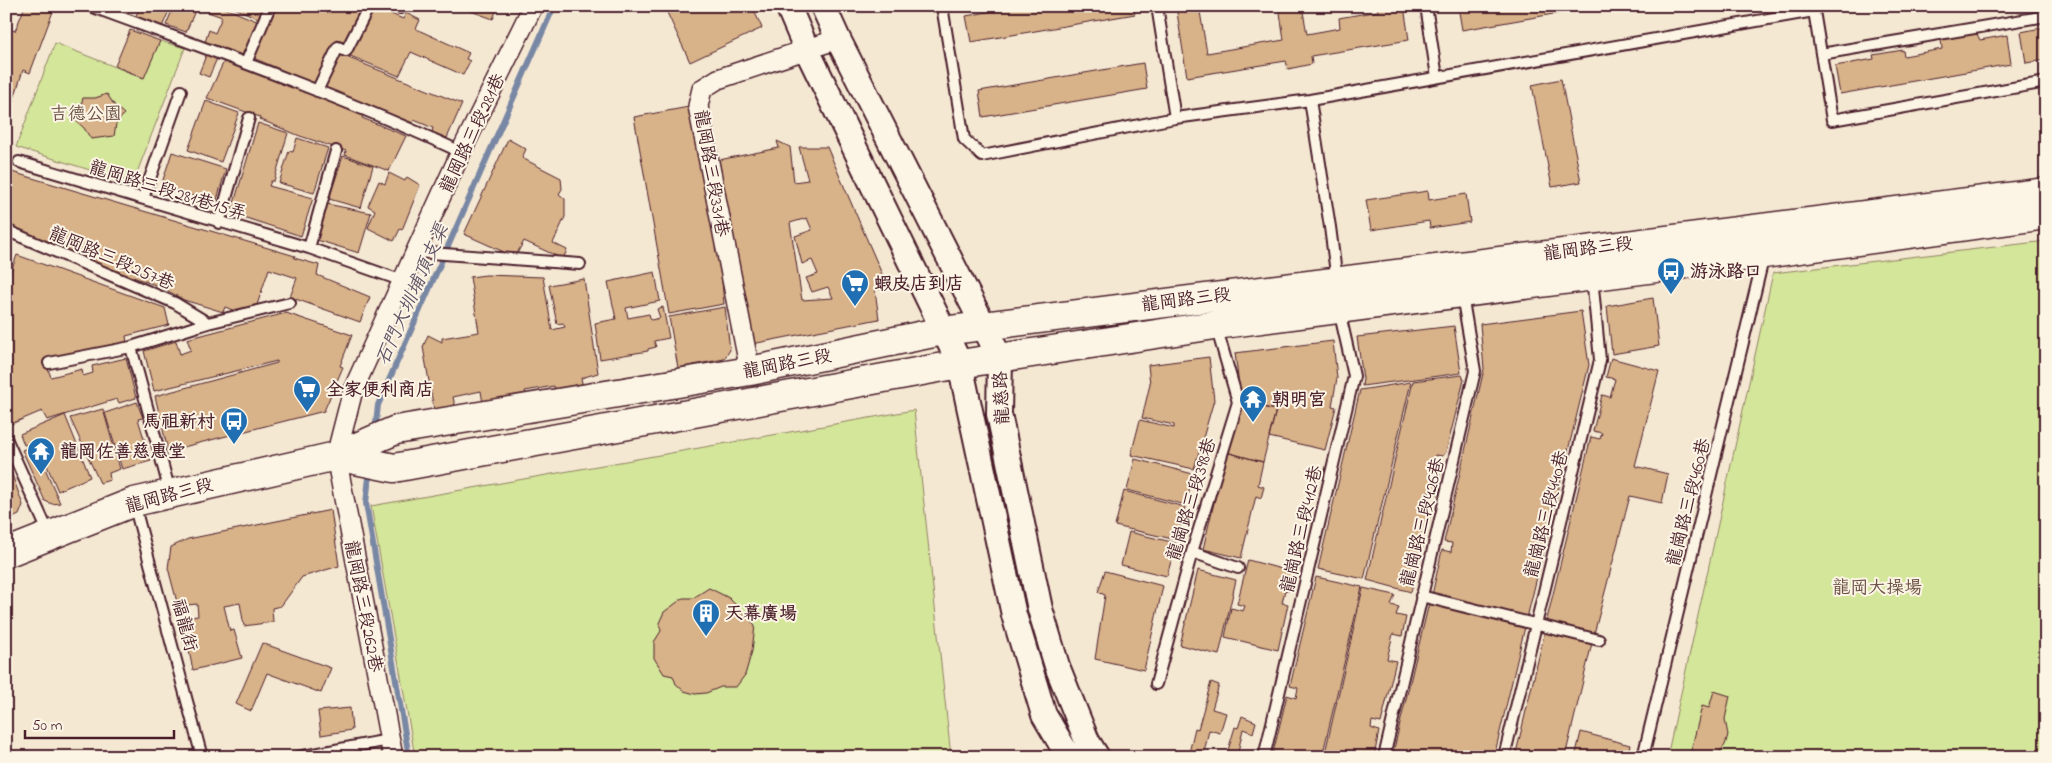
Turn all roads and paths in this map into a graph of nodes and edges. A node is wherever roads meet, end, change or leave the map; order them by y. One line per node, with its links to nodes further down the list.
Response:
1 (90, 6): 15 (lane)
2 (270, 6): 15 (lane)
3 (369, 6): 18 (lane)
4 (533, 6): 24 (street, 龍岡路三段281巷)
5 (788, 6): 13 (street, 龍慈路)
6 (823, 6): 12 (street, 龍慈路)
7 (942, 6): 22 (lane)
8 (1157, 6): 22 (lane)
9 (1426, 6): 16 (lane)
10 (1814, 9): 14 (lane); 16 (lane)
11 (2046, 16): 14 (lane)
12 (838, 39): 13 (street, 龍岡路三段331巷); 41 (street, 龍慈路)
13 (806, 48): 43 (street, 龍慈路); 48 (street, 龍岡路三段331巷)
14 (1821, 54): 17 (lane)
15 (246, 63): 18 (lane)
16 (1437, 77): 20 (lane)
17 (2046, 82)
18 (317, 90): 24 (lane)
19 (181, 91): 27 (lane)
20 (1310, 100): 22 (lane); 37 (lane, 龍崗路三段412巷)
21 (249, 118): 29 (lane)
22 (1175, 118)
23 (336, 152): 32 (lane)
24 (461, 152): 33 (street, 龍岡路三段281巷)
25 (18, 162): 27 (lane, 龍岡路三段281巷15弄)
26 (2046, 192): 31 (main road, 龍岡路三段)
27 (143, 198): 29 (lane, 龍岡路三段281巷15弄)
28 (2046, 215): 31 (main road, 龍岡路三段)
29 (219, 223): 32 (lane, 龍岡路三段281巷15弄)
30 (6, 239): 40 (lane, 龍岡路三段257巷)
31 (1764, 240): 35 (main road, 龍岡路三段); 37 (main road, 龍岡路三段); 69 (lane, 龍崗路三段460巷)
32 (309, 248): 36 (lane, 龍岡路三段281巷15弄)
33 (417, 252): 34 (lane); 36 (street, 龍岡路三段281巷)
34 (580, 264)
35 (1591, 276): 38 (main road, 龍岡路三段); 58 (lane, 龍崗路三段440巷)
36 (403, 281): 50 (street, 龍岡路三段281巷)
37 (1338, 294): 38 (main road, 龍岡路三段); 41 (main road, 龍岡路三段); 42 (main road, 龍岡路三段); 66 (lane, 龍崗路三段412巷)
38 (1462, 294): 57 (lane, 龍崗路三段426巷)
39 (290, 303): 40 (lane)
40 (208, 323): 44 (lane)
41 (981, 325): 43 (main road, 龍岡路三段); 45 (street, 龍慈路)
42 (1215, 325): 45 (main road, 龍岡路三段); 54 (lane, 龍崗路三段398巷)
43 (943, 331): 47 (street, 龍慈路); 48 (main road, 龍岡路三段)
44 (132, 347): 46 (lane); 51 (lane)
45 (1000, 358): 47 (main road, 龍岡路三段); 65 (street, 龍慈路)
46 (49, 363)
47 (960, 364): 50 (main road, 龍岡路三段); 64 (street, 龍慈路)
48 (750, 371): 50 (main road, 龍岡路三段)
49 (6, 438): 53 (lane)
50 (336, 456): 51 (main road, 龍岡路三段); 61 (street, 龍岡路三段262巷)
51 (170, 492): 52 (main road, 龍岡路三段)
52 (134, 502): 53 (main road, 龍岡路三段); 62 (lane, 福龍街)
53 (50, 536): 55 (main road, 龍岡路三段)
54 (1192, 552): 56 (lane); 60 (lane, 龍崗路三段398巷)
55 (6, 553)
56 (1238, 568)
57 (1421, 596): 58 (lane); 67 (lane, 龍崗路三段426巷)
58 (1536, 624): 59 (lane); 68 (lane, 龍崗路三段440巷)
59 (1599, 640)
60 (1156, 684)
61 (391, 748): 63 (lane)
62 (202, 757)
63 (298, 757)
64 (1069, 757)
65 (1097, 757)
66 (1264, 757)
67 (1384, 757)
68 (1504, 757)
69 (1643, 757)

